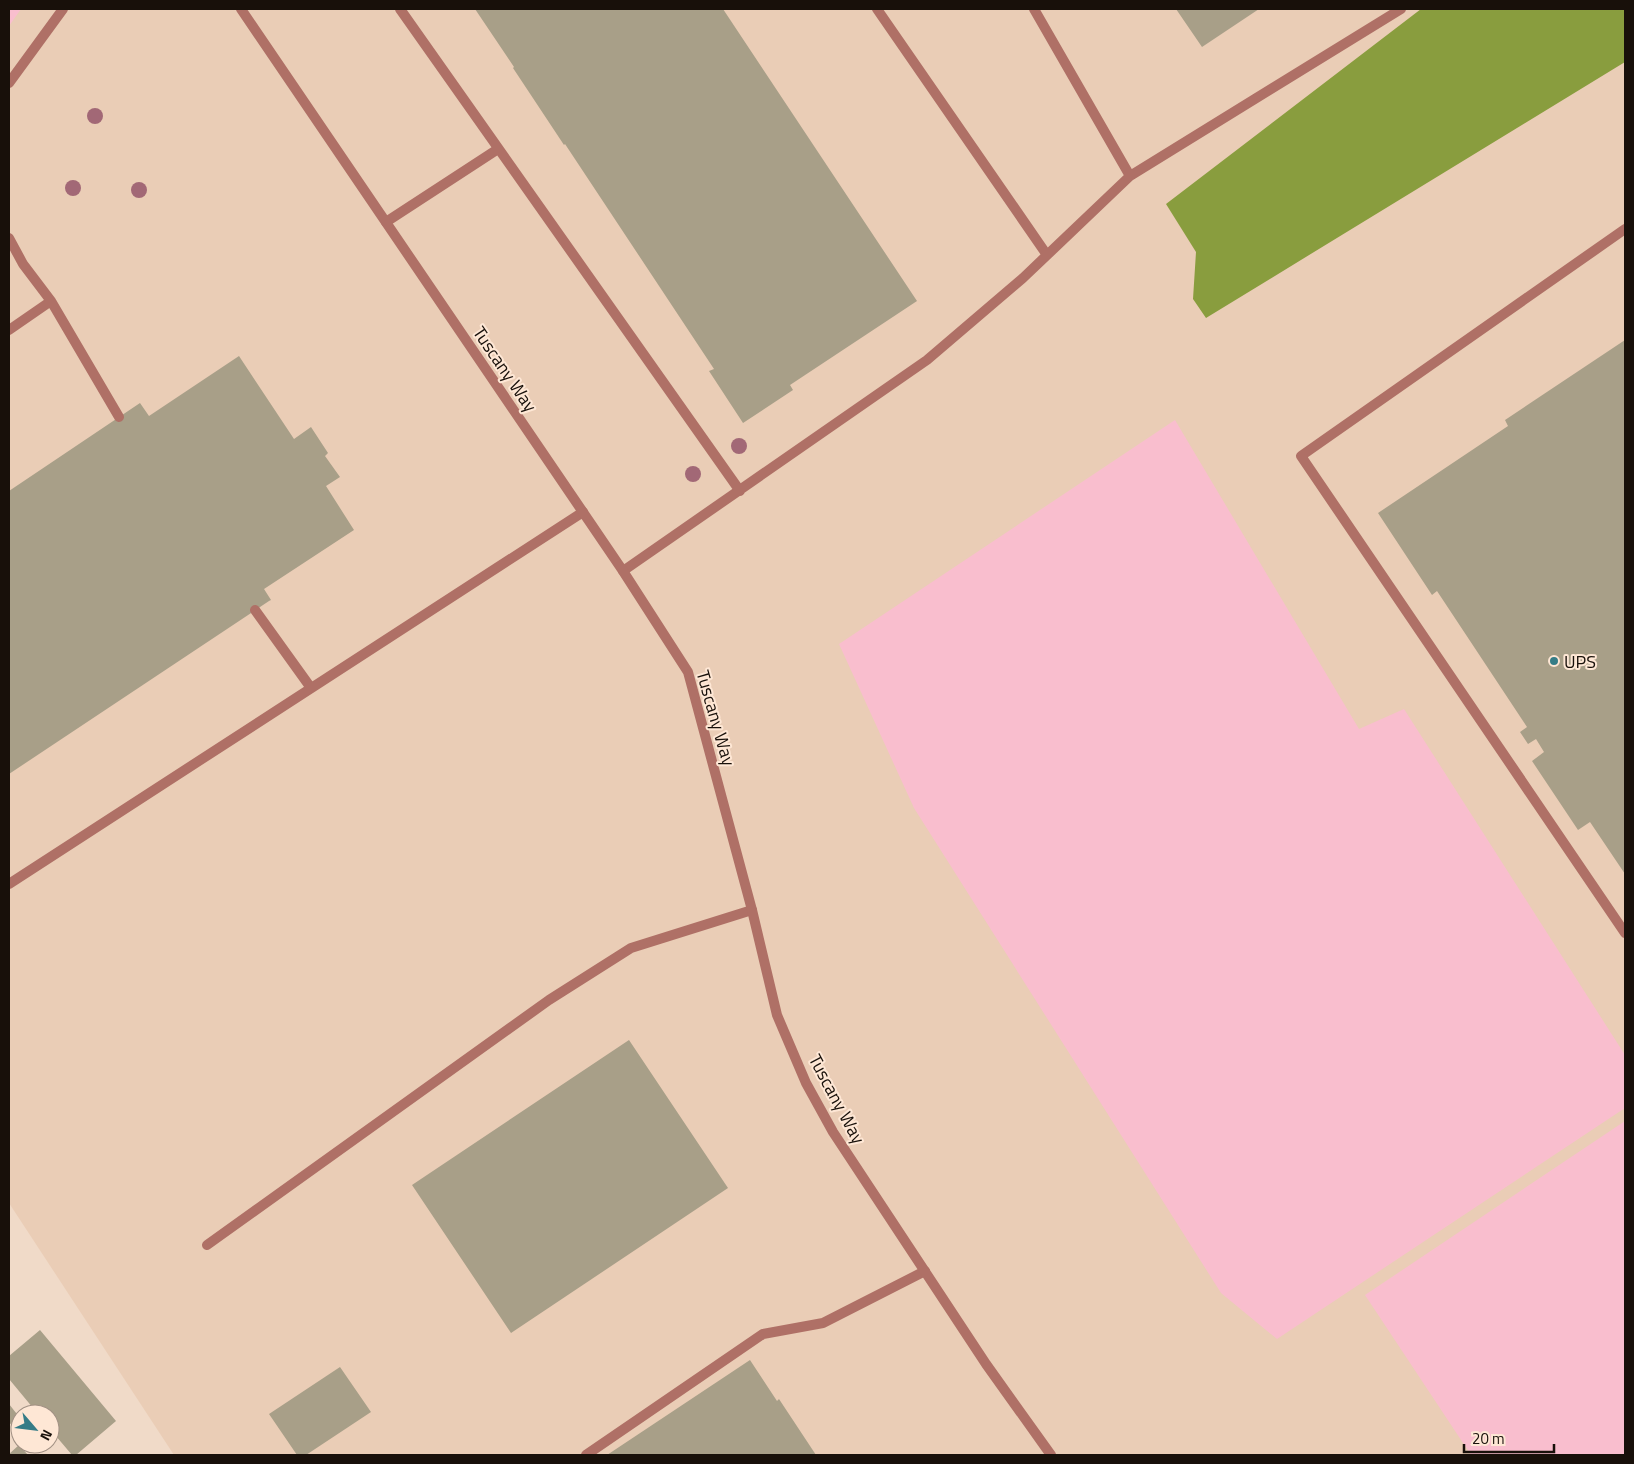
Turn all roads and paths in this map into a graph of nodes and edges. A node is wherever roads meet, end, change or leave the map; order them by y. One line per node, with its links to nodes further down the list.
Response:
1 (63, 9): 7 (street)
2 (241, 9): 10 (street, Tuscany Way)
3 (400, 9): 8 (street)
4 (877, 9): 13 (street)
5 (1034, 9): 9 (street)
6 (1401, 9): 9 (street)
7 (9, 83)
8 (498, 149): 10 (street); 17 (street)
9 (1130, 176): 13 (street)
10 (386, 222): 18 (street, Tuscany Way)
11 (1625, 229): 24 (street)
12 (9, 238): 14 (street)
13 (1047, 255): 17 (street)
14 (51, 301): 15 (street); 16 (street)
15 (9, 330)
16 (119, 417)
17 (740, 491): 19 (street)
18 (583, 512): 19 (street, Tuscany Way); 21 (street)
19 (623, 571): 23 (street, Tuscany Way)
20 (255, 610): 21 (street)
21 (312, 688): 22 (street)
22 (9, 884)
23 (752, 910): 25 (street); 26 (street, Tuscany Way)
24 (1625, 933)
25 (208, 1246)
26 (925, 1272): 27 (street); 28 (street, Tuscany Way)
27 (586, 1455)
28 (1051, 1455)

